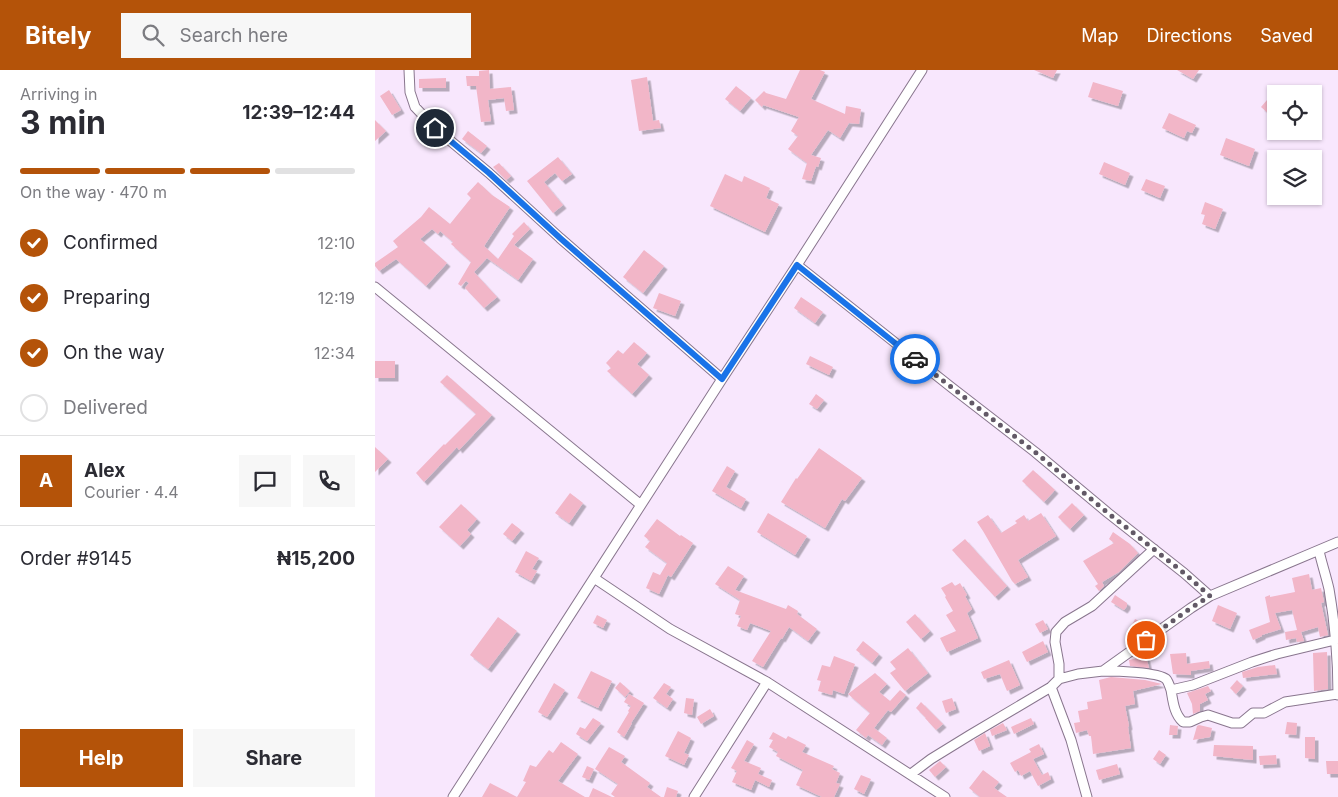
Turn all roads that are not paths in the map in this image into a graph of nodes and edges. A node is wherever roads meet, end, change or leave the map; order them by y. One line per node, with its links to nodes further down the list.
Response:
1 (409, 70): 5 (street)
2 (922, 70): 3 (street)
3 (797, 265): 5 (street); 8 (street)
4 (375, 287): 6 (street)
5 (722, 379): 6 (street)
6 (641, 504): 10 (street)
7 (1338, 542): 9 (street)
8 (1154, 549): 11 (street); 15 (street)
9 (1319, 551): 11 (street); 12 (street)
10 (594, 578): 16 (street); 21 (street)
11 (1210, 596): 14 (street)
12 (1335, 640): 13 (street); 18 (street)
13 (1338, 665): 19 (street)
14 (1103, 671): 15 (street); 18 (street)
15 (1059, 679): 17 (street)
16 (767, 682): 20 (street); 22 (street)
17 (1051, 686): 20 (street); 24 (street)
18 (1171, 690): 19 (street)
19 (1338, 695)
20 (911, 774): 23 (street)
21 (453, 797)
22 (694, 797)
23 (945, 797)
24 (1087, 797)

